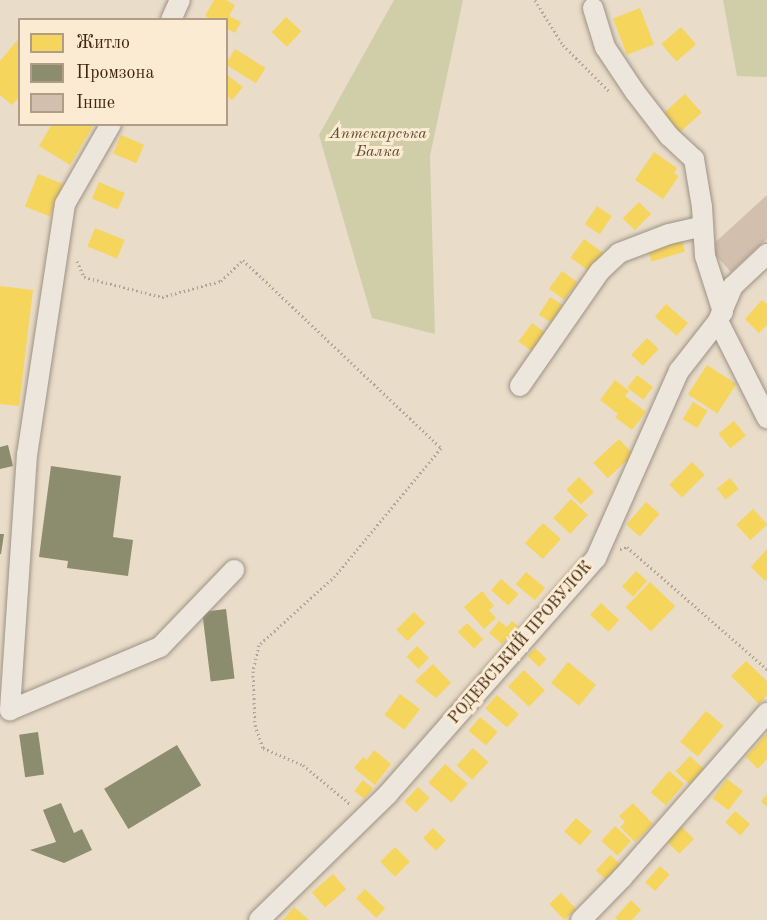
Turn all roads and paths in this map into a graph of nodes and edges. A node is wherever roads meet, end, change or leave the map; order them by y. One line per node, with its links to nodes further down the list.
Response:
1 (180, 0): 4 (street)
2 (535, 0): 5 (path)
3 (593, 8): 7 (street)
4 (172, 18)
5 (616, 97)
6 (110, 126): 16 (street)
7 (703, 226): 10 (street); 11 (street)
8 (767, 254): 10 (street, РОДЕВСЬКИЙ ПРОВУЛОК)
9 (75, 258): 18 (path)
10 (720, 317): 12 (street); 13 (street, РОДЕВСЬКИЙ ПРОВУЛОК)
11 (520, 386)
12 (767, 418)
13 (596, 558): 15 (path); 18 (street, РОДЕВСЬКИЙ ПРОВУЛОК)
14 (234, 570): 16 (street)
15 (767, 669)
16 (6, 676)
17 (767, 713): 19 (street)
18 (365, 817): 20 (street, РОДЕВСЬКИЙ ПРОВУЛОК)
19 (582, 919)
20 (259, 920)

